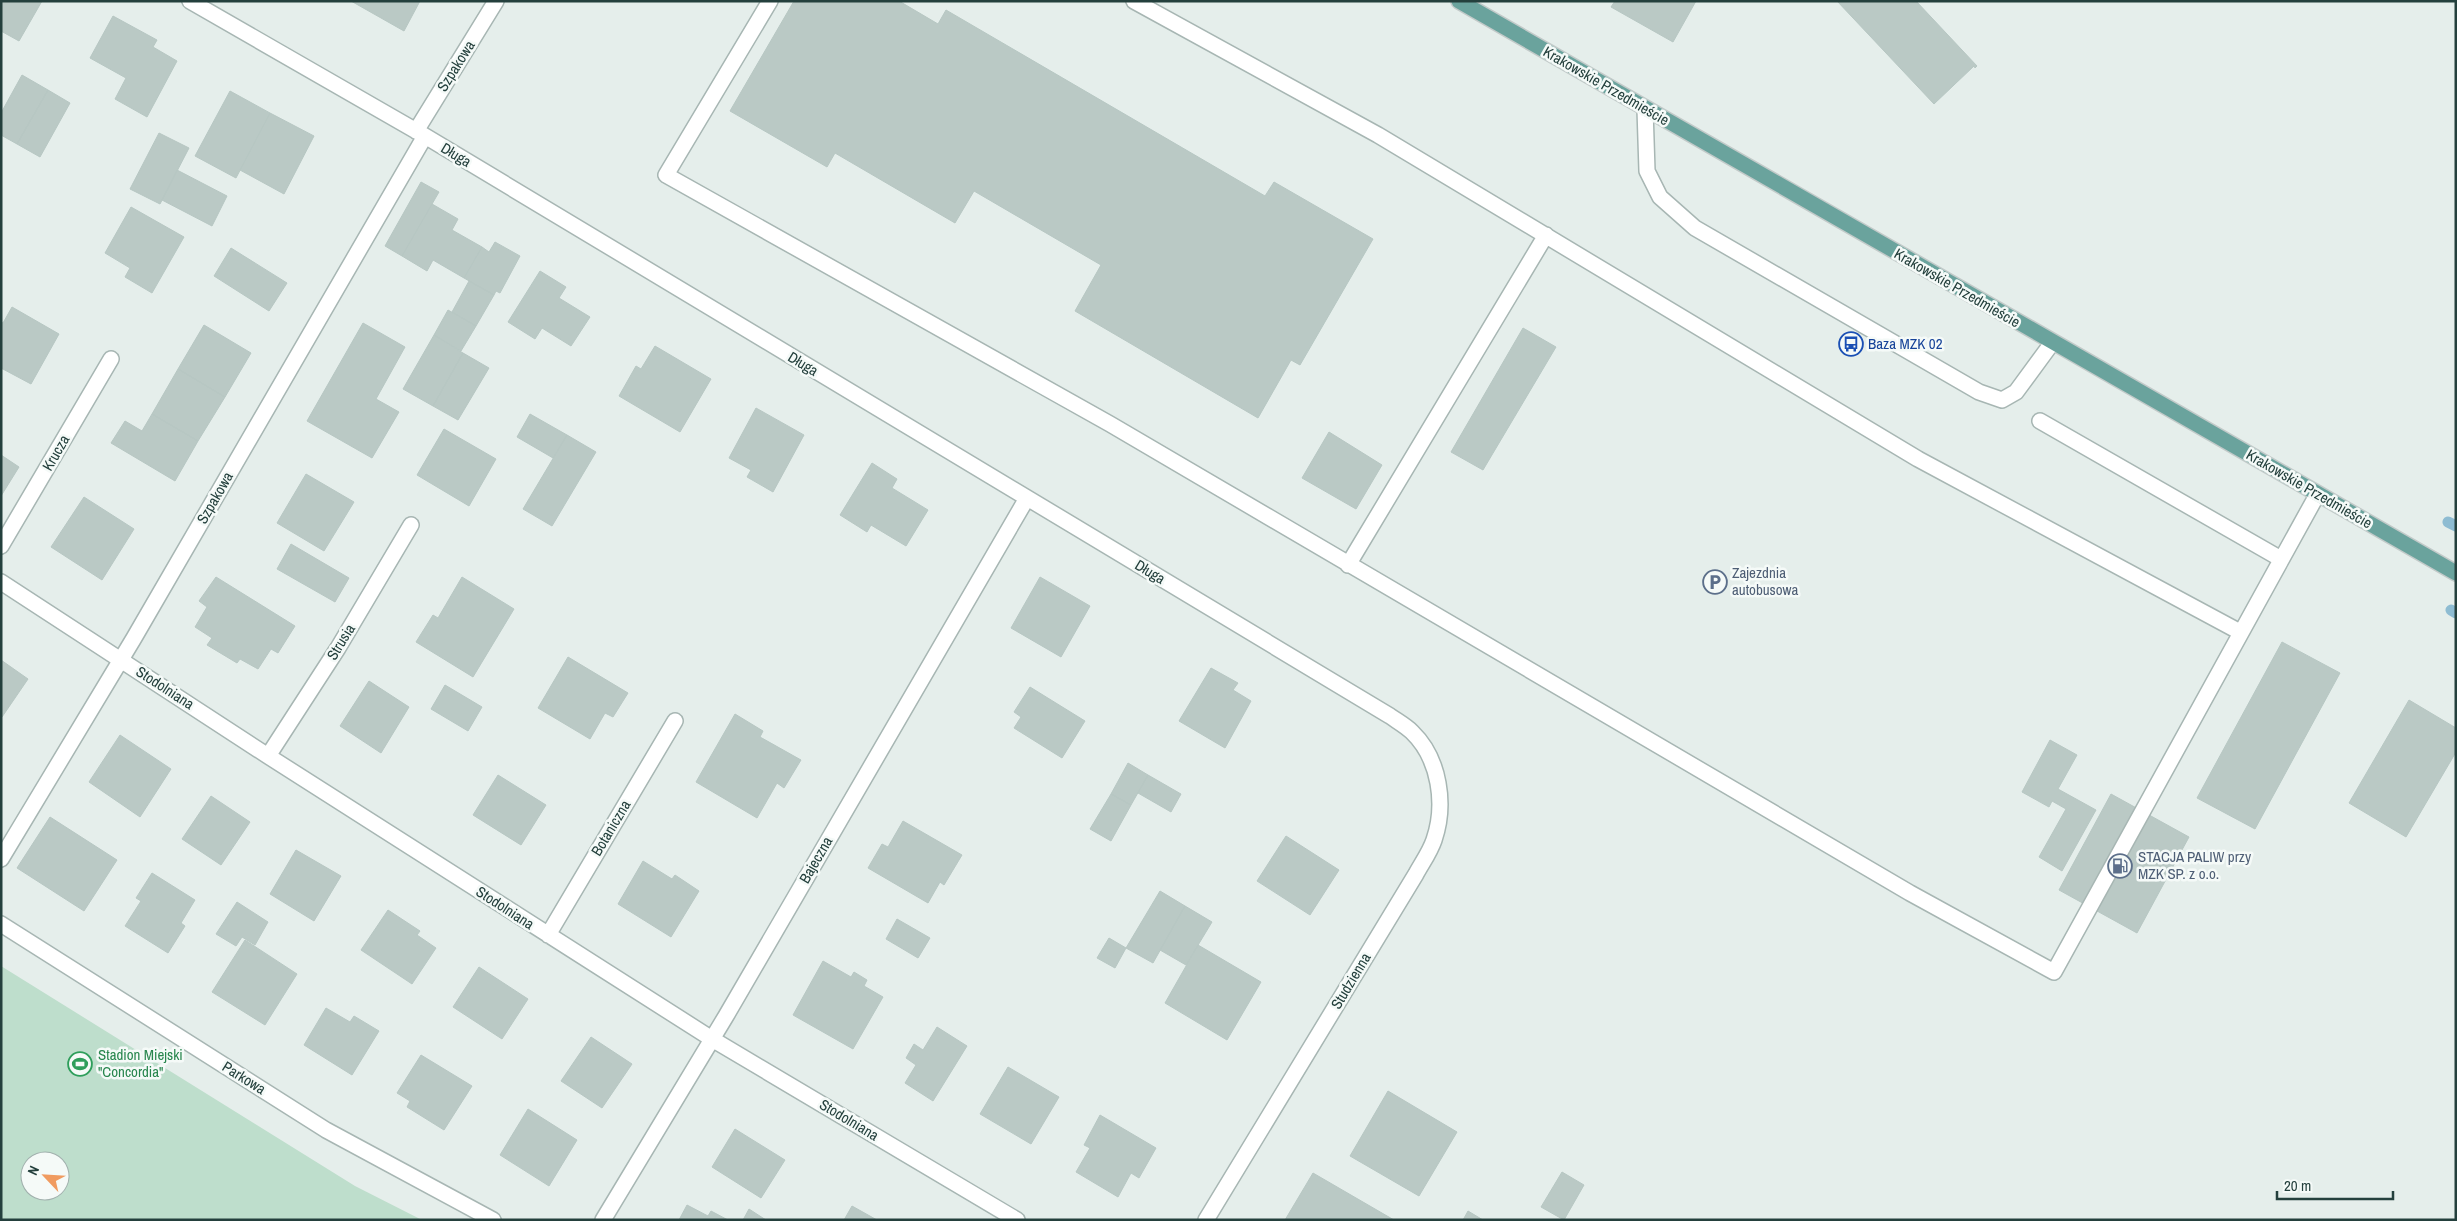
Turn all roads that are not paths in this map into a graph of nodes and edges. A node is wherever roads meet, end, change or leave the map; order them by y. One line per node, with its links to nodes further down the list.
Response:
1 (190, 1): 7 (street, Długa)
2 (496, 1): 7 (street, Szpakowa)
3 (770, 1): 17 (street)
4 (1134, 1): 8 (street)
5 (1459, 1): 6 (main road, Krakowskie Przedmieście)
6 (1645, 110): 9 (main road, Krakowskie Przedmieście); 9 (street)
7 (421, 133): 13 (street, Długa); 21 (street, Szpakowa)
8 (1546, 235): 17 (street); 20 (street)
9 (2052, 343): 12 (main road, Krakowskie Przedmieście)
10 (111, 359): 15 (street, Krucza)
11 (2040, 421): 16 (street)
12 (2317, 494): 16 (street); 18 (main road, Krakowskie Przedmieście)
13 (1027, 498): 23 (street, Długa); 28 (street, Bajeczna)
14 (411, 525): 24 (street, Strusia)
15 (1, 546)
16 (2281, 559): 20 (street)
17 (1348, 565): 20 (street)
18 (2456, 574)
19 (1, 582): 21 (street, Stodolniana)
20 (2240, 632)
21 (121, 659): 24 (street, Stodolniana); 25 (street, Szpakowa)
22 (675, 721): 27 (street, Botaniczna)
23 (1413, 732): 32 (street, Studzienna)
24 (268, 756): 27 (street, Stodolniana)
25 (1, 859)
26 (1, 924): 29 (street, Parkowa)
27 (548, 935): 28 (street, Stodolniana)
28 (712, 1039): 30 (street, Bajeczna); 31 (street, Stodolniana)
29 (494, 1220)
30 (603, 1220)
31 (1017, 1220)
32 (1206, 1220)

